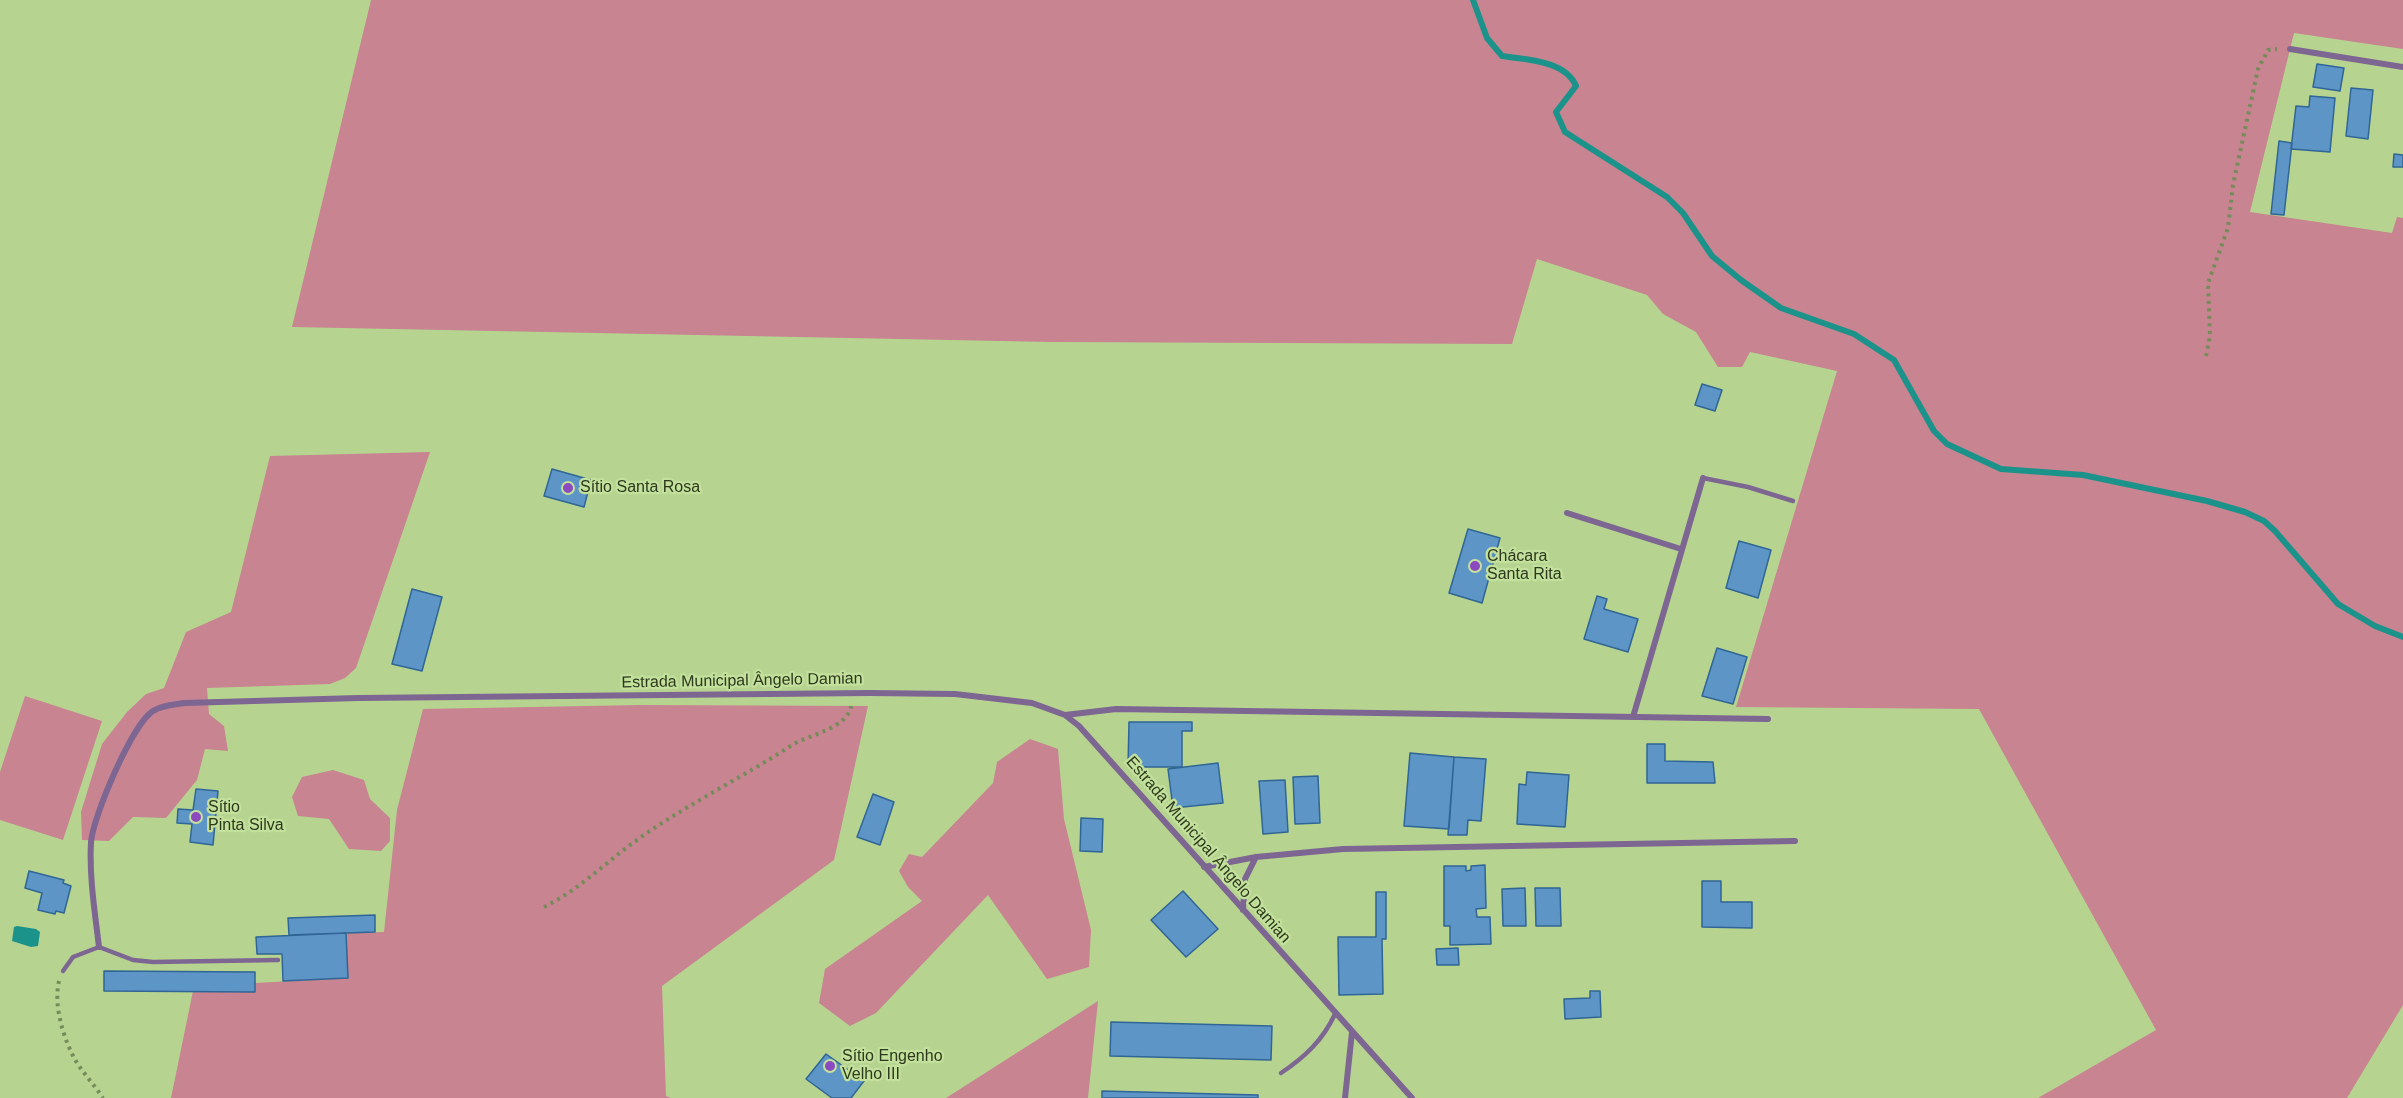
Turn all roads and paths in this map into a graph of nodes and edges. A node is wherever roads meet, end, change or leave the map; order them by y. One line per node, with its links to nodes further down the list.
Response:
1 (2290, 49): 2 (street); 3 (path)
2 (2403, 67)
3 (2206, 356)
4 (1703, 478): 5 (lane); 7 (street)
5 (1793, 501)
6 (1567, 513): 7 (street)
7 (1681, 549): 10 (street)
8 (853, 693): 9 (street, Estrada Municipal Ângelo Damian); 15 (path); 17 (street, Estrada Municipal Ângelo Damian)
9 (1065, 715): 10 (street); 14 (street, Estrada Municipal Ângelo Damian)
10 (1633, 717): 11 (street)
11 (1768, 719)
12 (1795, 841): 13 (street)
13 (1256, 857): 14 (street); 16 (street)
14 (1204, 867): 16 (street, Estrada Municipal Ângelo Damian)
15 (544, 908)
16 (1243, 911): 20 (street, Estrada Municipal Ângelo Damian)
17 (99, 947): 18 (lane); 19 (lane)
18 (278, 960)
19 (63, 971): 23 (path)
20 (1335, 1014): 21 (street, Estrada Municipal Ângelo Damian); 22 (lane)
21 (1352, 1032): 24 (street); 25 (street, Estrada Municipal Ângelo Damian)
22 (1281, 1073)
23 (103, 1098)
24 (1345, 1098)
25 (1412, 1098)

